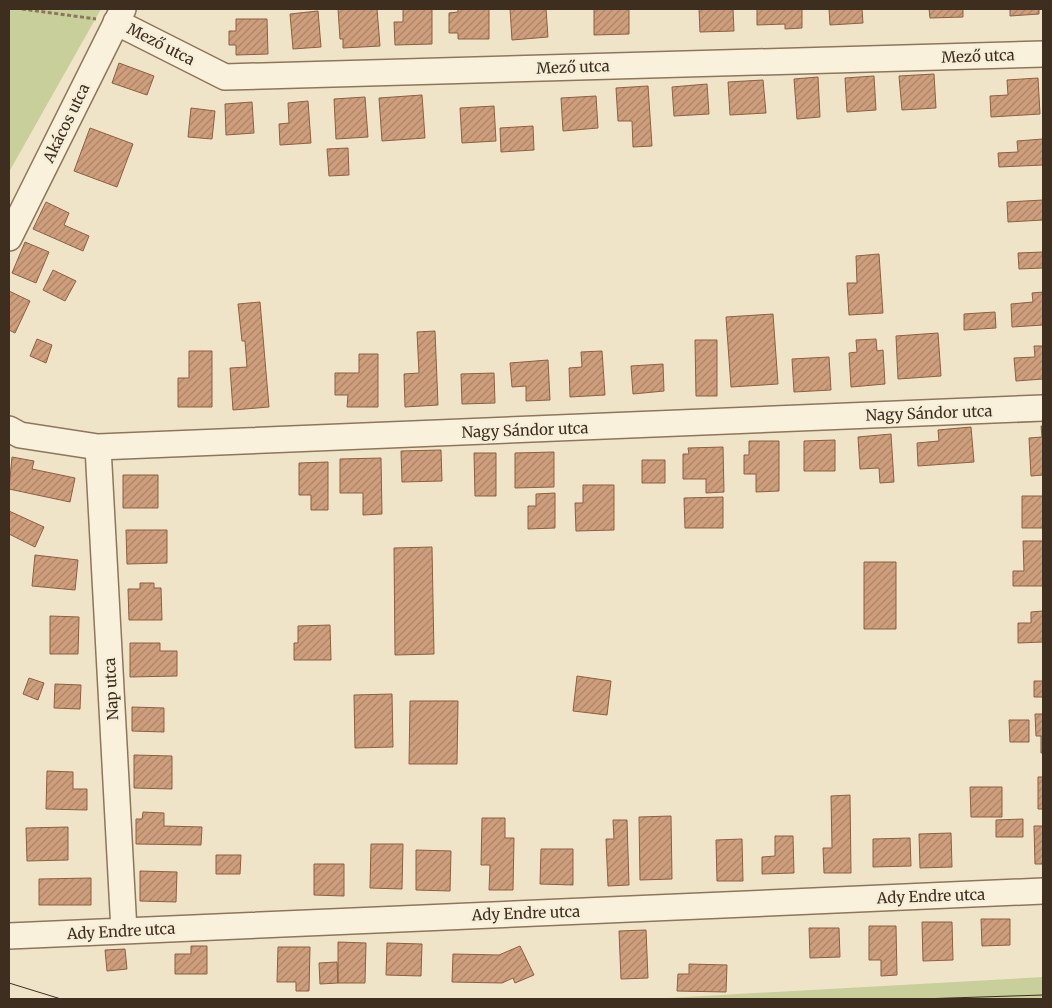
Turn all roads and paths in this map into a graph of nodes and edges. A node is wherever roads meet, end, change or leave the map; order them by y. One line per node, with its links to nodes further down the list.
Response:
1 (22, 9): 2 (path)
2 (119, 15): 3 (street, Mező utca); 4 (street, Akácos utca)
3 (1043, 54)
4 (9, 238)
5 (1043, 408): 7 (street, Nagy Sándor utca)
6 (9, 429): 7 (street, Nagy Sándor utca)
7 (98, 447): 9 (street, Nap utca)
8 (1043, 891): 9 (street, Ady Endre utca)
9 (124, 930): 10 (street, Ady Endre utca)
10 (9, 936)

